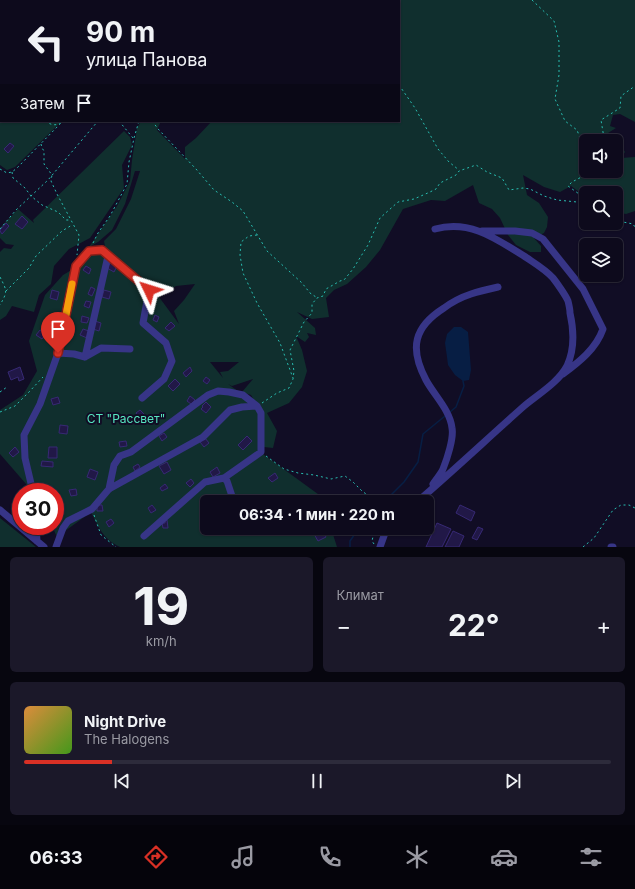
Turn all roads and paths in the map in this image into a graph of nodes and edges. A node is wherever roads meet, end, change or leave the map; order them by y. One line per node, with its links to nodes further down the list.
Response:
1 (532, 0): 12 (path)
2 (400, 86): 16 (path)
3 (635, 86): 11 (path)
4 (47, 122): 10 (path)
5 (63, 122): 10 (path)
6 (97, 122): 18 (path)
7 (120, 122): 13 (path)
8 (139, 122): 13 (path)
9 (153, 122): 30 (path)
10 (60, 124): 14 (path)
11 (604, 134)
12 (579, 135)
13 (134, 138): 31 (path)
14 (41, 144): 17 (path); 18 (path)
15 (0, 169): 17 (path)
16 (459, 170): 22 (path); 37 (path)
17 (12, 172): 21 (path)
18 (52, 175): 21 (path); 23 (path)
19 (580, 178): 20 (path)
20 (579, 194)
21 (31, 196): 23 (path); 27 (path)
22 (579, 203)
23 (70, 220): 25 (path)
24 (623, 222): 26 (path)
25 (72, 224): 33 (path); 36 (path)
26 (635, 227)
27 (0, 229)
28 (435, 229): 29 (street)
29 (482, 231): 43 (street); 43 (street)
30 (258, 235): 37 (path); 44 (path)
31 (89, 251): 32 (street); 33 (street)
32 (108, 256): 41 (street); 47 (street)
33 (76, 266): 40 (street)
34 (0, 277): 36 (path)
35 (498, 287): 56 (street)
36 (6, 291): 38 (path)
37 (317, 298): 44 (path)
38 (0, 305)
39 (130, 349): 41 (street)
40 (58, 353): 41 (street); 52 (street)
41 (85, 357)
42 (44, 376): 49 (path)
43 (558, 378): 56 (street)
44 (293, 379): 48 (path)
45 (7, 387): 46 (path)
46 (0, 392)
47 (142, 398)
48 (257, 406): 50 (street); 53 (street); 53 (street)
49 (0, 412)
50 (261, 452): 51 (street); 55 (path)
51 (224, 478): 54 (street); 63 (street)
52 (31, 483)
53 (109, 489): 58 (street)
54 (232, 495)
55 (367, 495)
56 (424, 495)
57 (635, 508): 69 (path)
58 (92, 509): 66 (street); 67 (path)
59 (0, 510): 64 (street)
60 (37, 535): 64 (street)
61 (373, 535): 68 (path)
62 (384, 535): 68 (street)
63 (144, 536)
64 (37, 541): 65 (street)
65 (44, 547)
66 (56, 547)
67 (116, 547)
68 (380, 547)
69 (583, 547)

